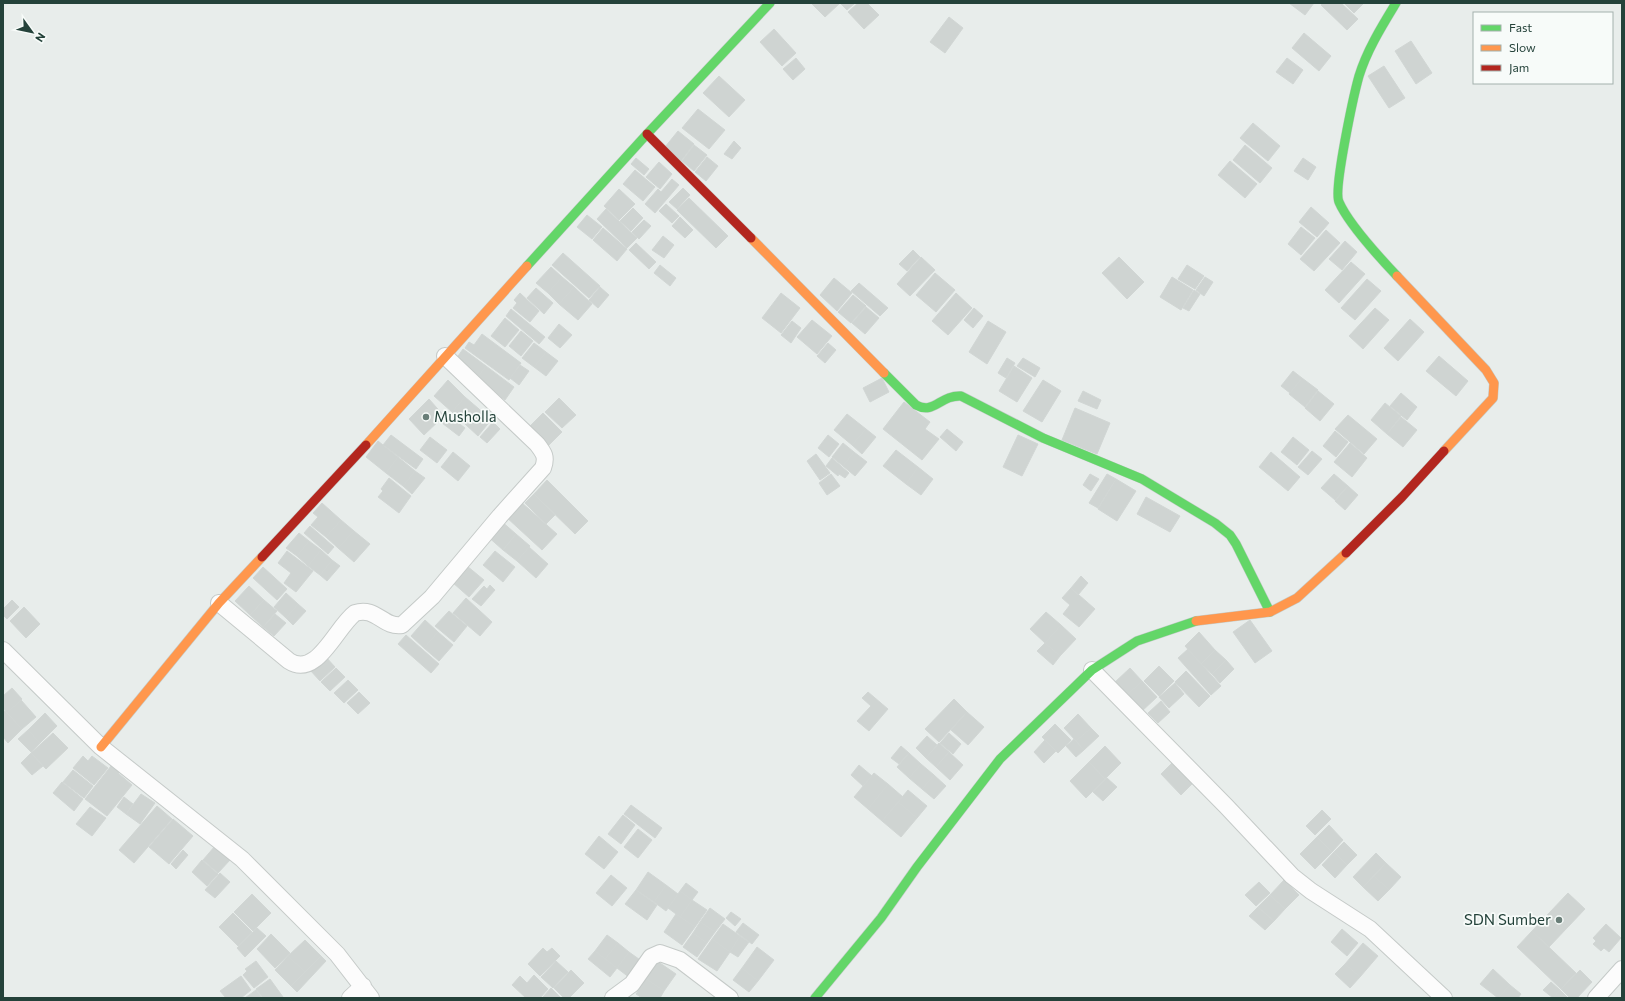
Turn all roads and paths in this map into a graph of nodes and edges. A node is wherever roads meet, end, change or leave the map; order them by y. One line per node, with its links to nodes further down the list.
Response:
1 (770, 3): 3 (street)
2 (1396, 3): 6 (street)
3 (647, 134): 4 (street); 6 (street)
4 (445, 356): 5 (street); 5 (street)
5 (219, 603): 9 (street)
6 (1270, 612): 8 (street)
7 (3, 650): 9 (street)
8 (1092, 670): 15 (street); 16 (street)
9 (101, 747): 11 (street)
10 (1622, 969): 17 (street)
11 (367, 992): 12 (street)
12 (350, 998)
13 (613, 998): 14 (street)
14 (730, 998)
15 (815, 998)
16 (1444, 998)
17 (1596, 998)

